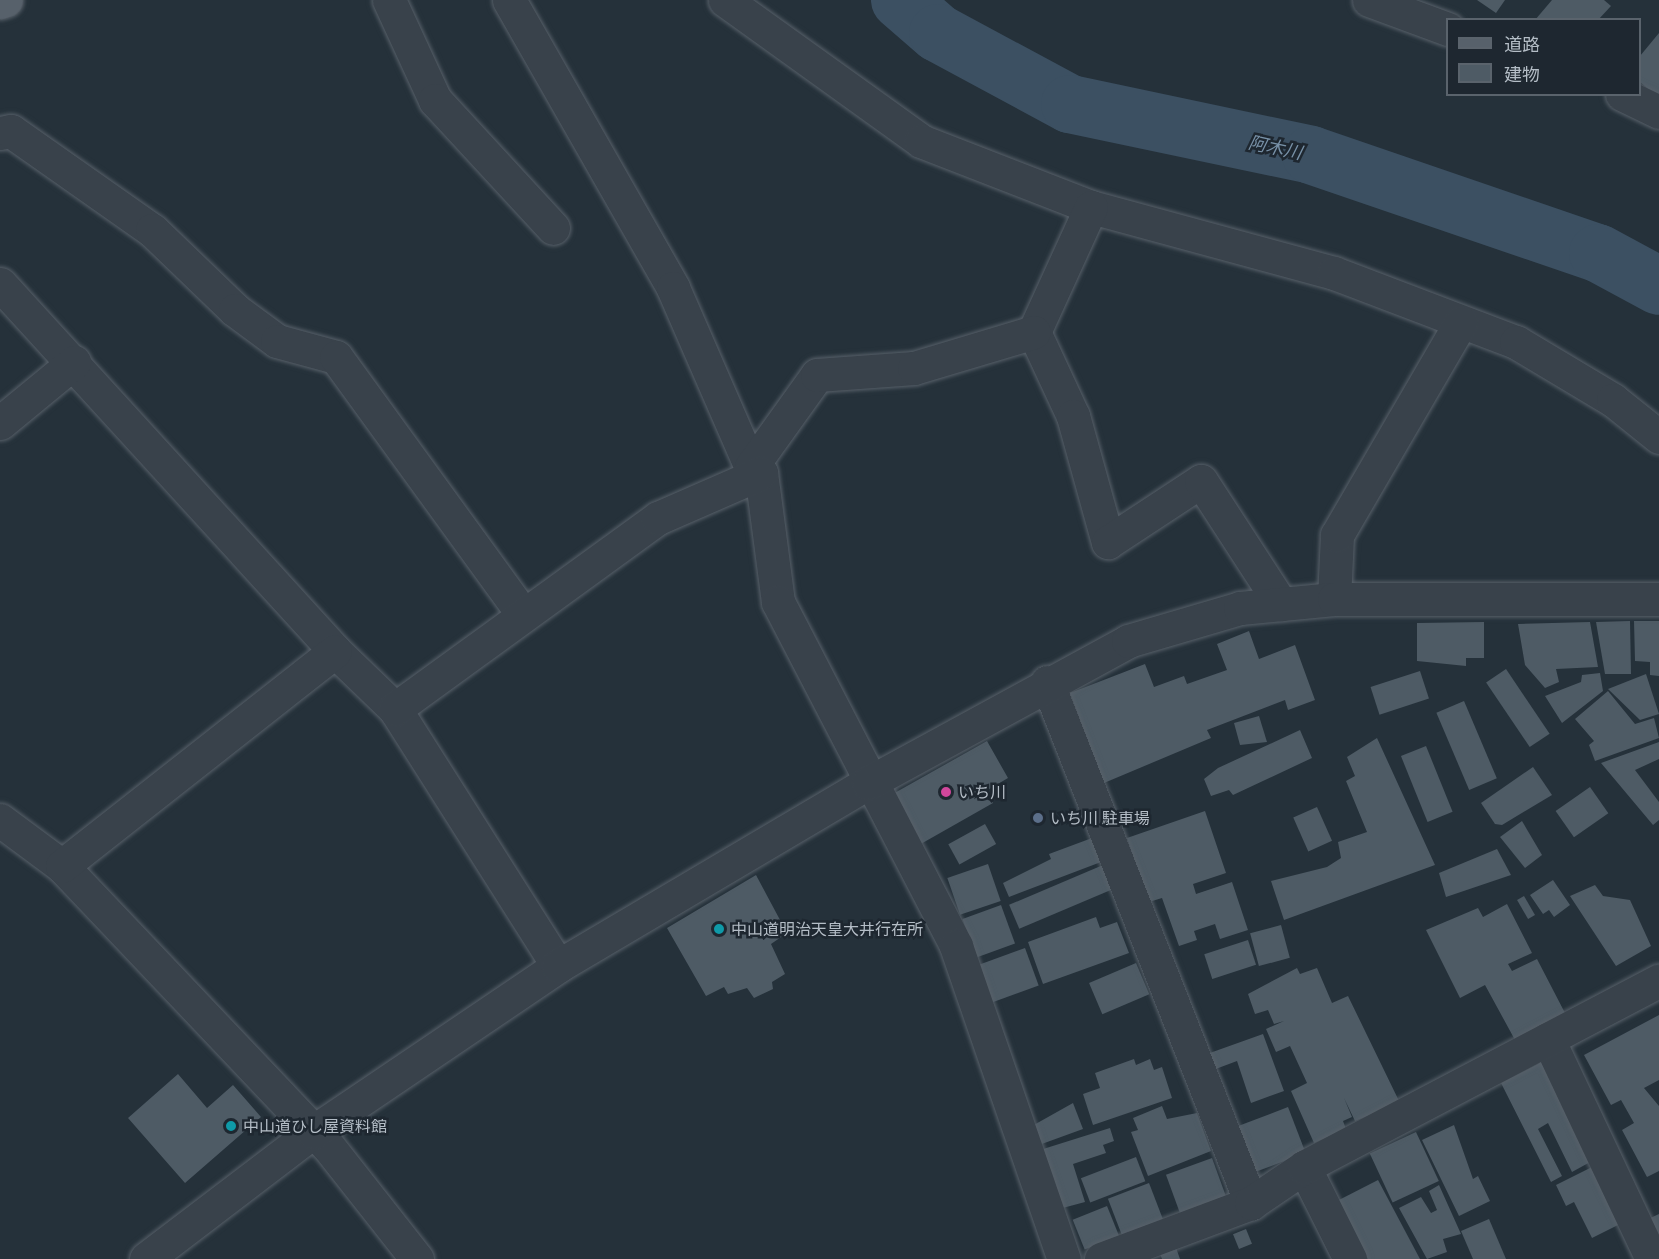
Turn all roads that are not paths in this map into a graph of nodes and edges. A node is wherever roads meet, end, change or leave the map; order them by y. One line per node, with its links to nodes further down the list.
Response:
1 (6, 0): 6 (main road)
2 (389, 0): 12 (street)
3 (509, 0): 19 (street)
4 (725, 0): 11 (street)
5 (1370, 0): 7 (street)
6 (0, 2)
7 (1446, 28)
8 (1626, 96): 9 (street)
9 (1659, 112)
10 (0, 133): 23 (street)
11 (1090, 207): 14 (street); 15 (street)
12 (553, 228)
13 (0, 284): 16 (street)
14 (1461, 322): 18 (street); 20 (street)
15 (1034, 332): 19 (street); 22 (street)
16 (74, 362): 17 (street); 24 (street)
17 (0, 423)
18 (1659, 437)
19 (756, 470): 23 (street); 27 (street)
20 (1334, 599): 21 (street); 22 (street)
21 (1659, 599)
22 (1281, 604): 25 (street)
23 (522, 613): 26 (street)
24 (334, 651): 26 (street); 29 (street)
25 (1047, 682): 27 (street); 35 (street)
26 (395, 709): 30 (street)
27 (868, 783): 30 (street); 39 (street)
28 (0, 819): 29 (street)
29 (62, 866): 33 (street)
30 (558, 966): 33 (street)
31 (1659, 981): 32 (street)
32 (1548, 1038): 34 (street); 36 (street)
33 (313, 1132): 37 (street); 38 (street)
34 (1304, 1167): 35 (street); 41 (street)
35 (1251, 1203): 40 (street)
36 (1645, 1252)
37 (146, 1259)
38 (417, 1259)
39 (1064, 1259)
40 (1101, 1259)
41 (1350, 1259)

